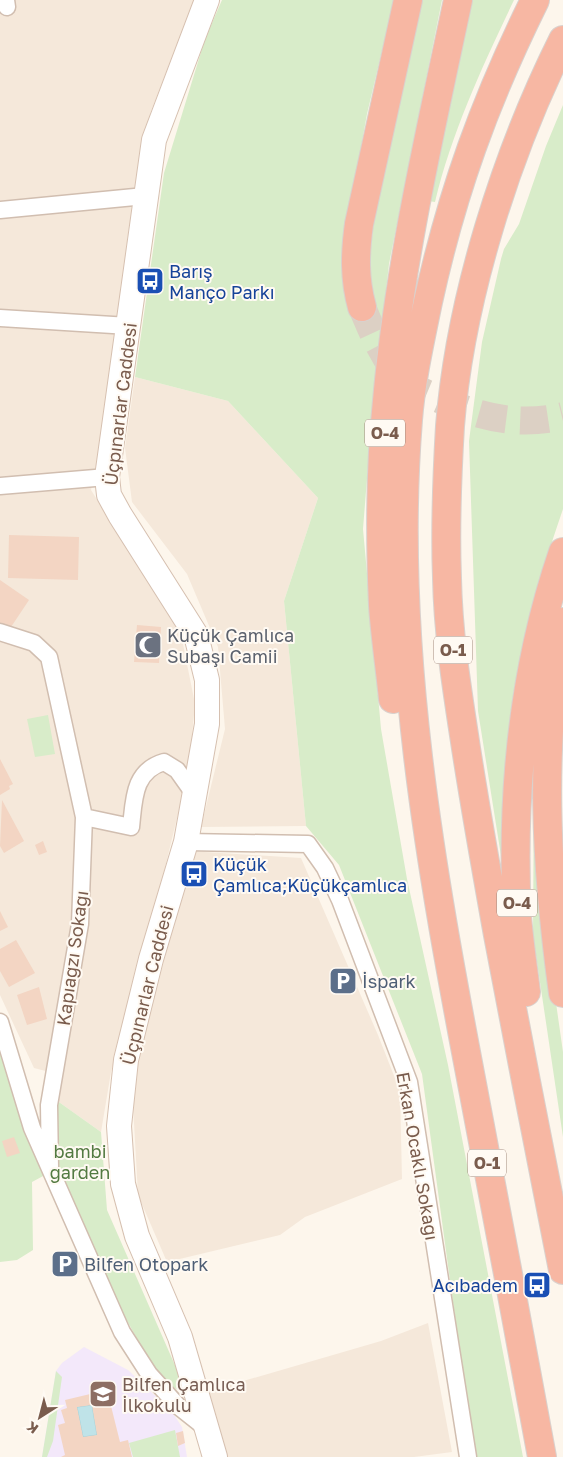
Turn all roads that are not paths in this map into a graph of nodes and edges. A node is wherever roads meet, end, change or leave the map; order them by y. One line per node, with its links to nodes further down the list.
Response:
1 (206, 0): 6 (street, Üçpınarlar Caddesi)
2 (408, 0): 8 (highway)
3 (458, 0): 22 (highway, O-4)
4 (535, 0): 22 (highway, O-1)
5 (563, 40): 27 (highway, O-1)
6 (145, 196): 7 (street); 10 (street, Üçpınarlar Caddesi)
7 (0, 210)
8 (362, 307)
9 (0, 318): 10 (street)
10 (129, 326): 11 (street, Üçpınarlar Caddesi)
11 (107, 477): 12 (street); 18 (street, Üçpınarlar Caddesi)
12 (0, 486)
13 (563, 552): 26 (highway, O-4)
14 (563, 622): 16 (highway)
15 (0, 632): 20 (street, Kapıağzı Sokağı)
16 (549, 717): 17 (highway); 19 (highway)
17 (563, 763)
18 (194, 794): 20 (street); 21 (street, Üçpınarlar Caddesi)
19 (554, 814): 23 (highway)
20 (84, 817): 25 (street, Kapıağzı Sokağı)
21 (186, 842): 28 (street, Üçpınarlar Caddesi); 30 (street, Erkan Ocaklı Sokağı)
22 (434, 868): 31 (highway, O-1)
23 (563, 994)
24 (0, 1022): 25 (street)
25 (50, 1168): 28 (street)
26 (563, 1256)
27 (563, 1270)
28 (208, 1429): 29 (street, Üçpınarlar Caddesi)
29 (215, 1457)
30 (468, 1457)
31 (542, 1457)

